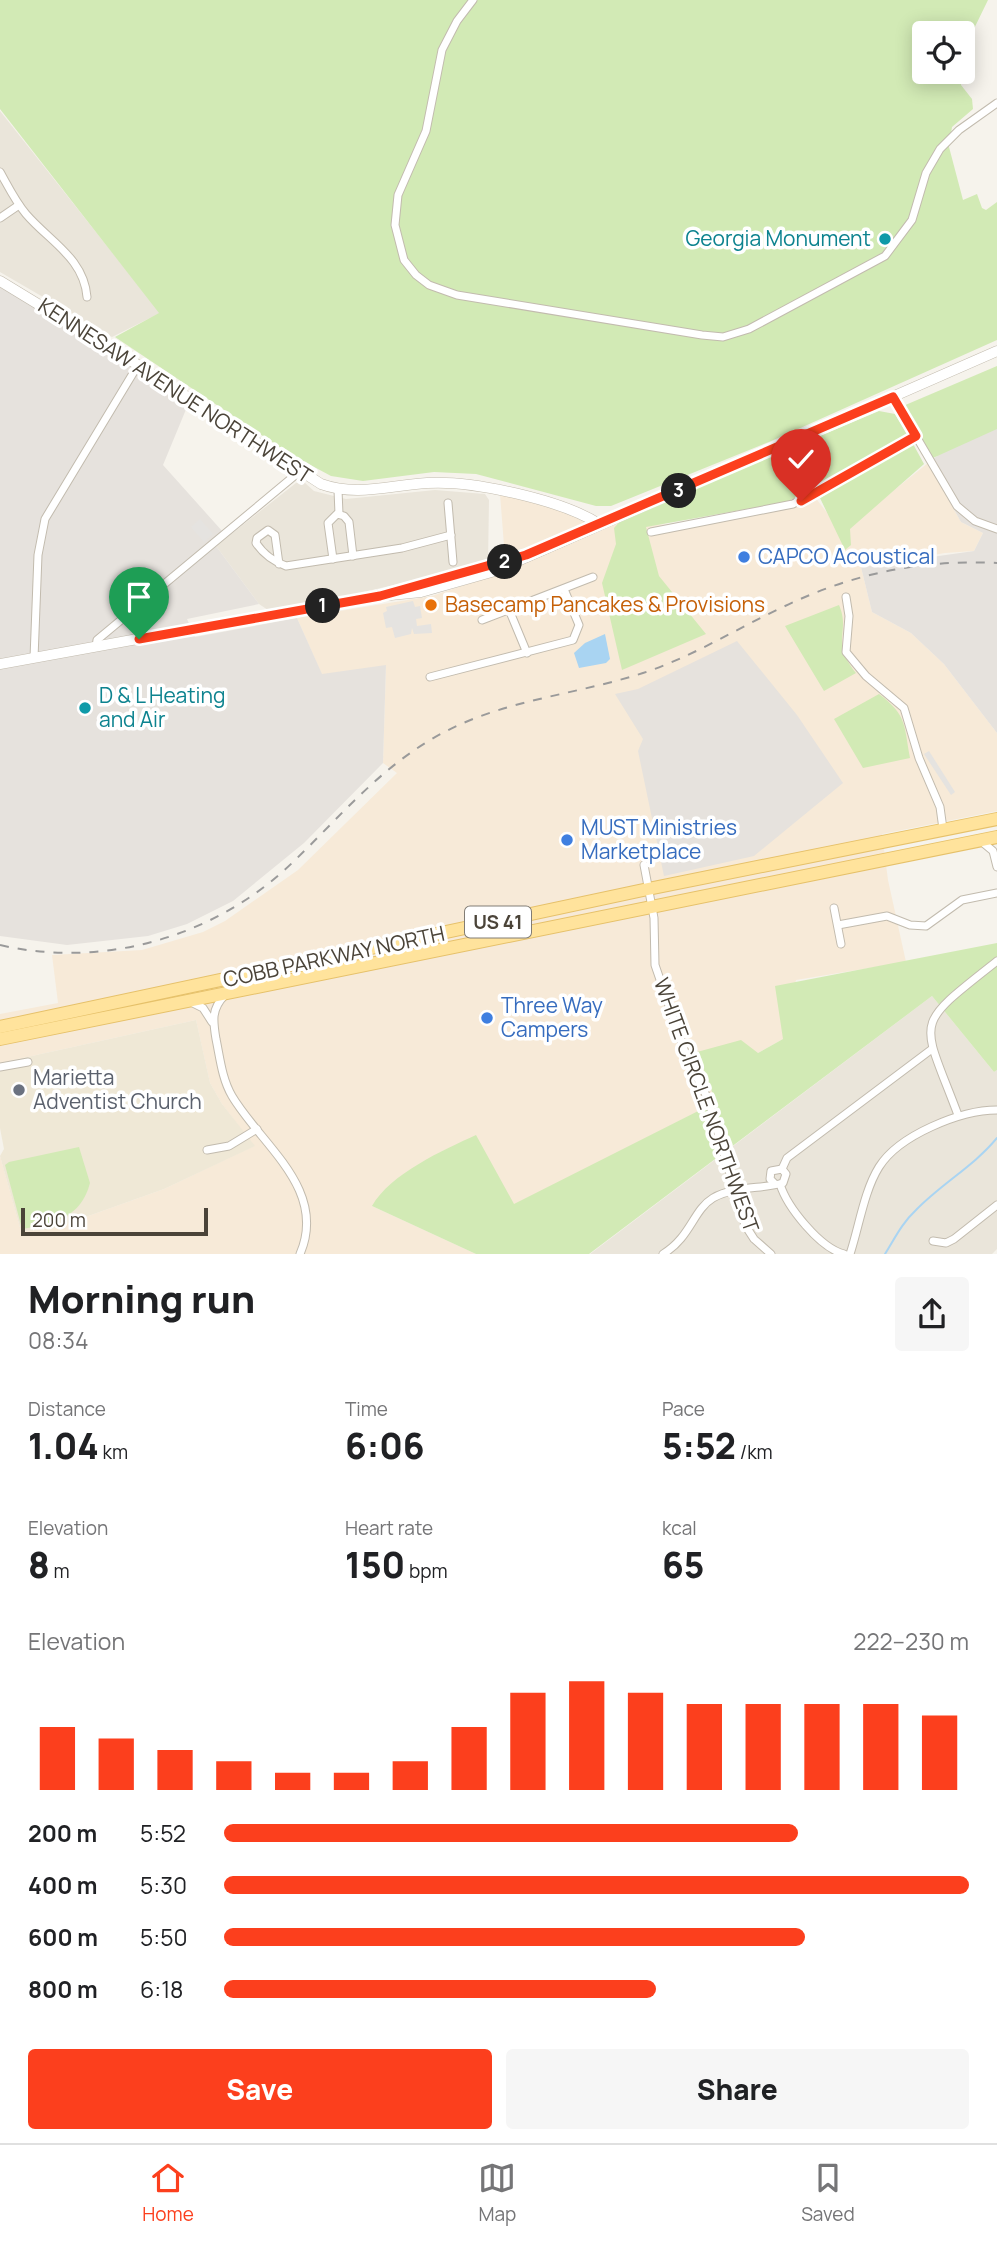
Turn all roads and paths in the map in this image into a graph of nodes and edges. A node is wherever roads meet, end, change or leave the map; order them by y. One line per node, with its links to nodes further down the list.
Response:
1 (473, 0): 2 (street)
2 (997, 103)
3 (0, 172): 4 (street)
4 (19, 205): 5 (street); 7 (street)
5 (0, 218)
6 (0, 281): 10 (street, KENNESAW AVENUE NORTHWEST)
7 (87, 297)
8 (997, 352): 11 (street)
9 (997, 358): 11 (street)
10 (138, 365): 13 (street, KENNESAW AVENUE NORTHWEST); 32 (street)
11 (893, 397): 12 (street); 17 (street)
12 (916, 436): 18 (street); 19 (street)
13 (299, 472): 14 (street, KENNESAW AVENUE NORTHWEST); 30 (street)
14 (338, 490): 16 (street); 17 (street, KENNESAW AVENUE NORTHWEST)
15 (448, 503): 20 (street)
16 (339, 514): 21 (street); 22 (street)
17 (599, 524): 30 (street)
18 (997, 529)
19 (651, 532)
20 (451, 535): 21 (street); 23 (street)
21 (353, 556): 22 (street)
22 (333, 559): 24 (street)
23 (453, 562)
24 (279, 564): 24 (street)
25 (593, 577): 26 (street)
26 (564, 589): 28 (street); 31 (street)
27 (846, 597): 36 (street)
28 (510, 612): 29 (street); 31 (street)
29 (482, 620)
30 (96, 647): 32 (street)
31 (527, 653): 34 (street)
32 (34, 658): 33 (street)
33 (0, 664)
34 (430, 677)
35 (997, 819): 36 (main road, COBB PARKWAY NORTH / US 41)
36 (943, 829): 41 (main road, COBB PARKWAY NORTH / US 41)
37 (997, 837): 38 (main road, COBB PARKWAY NORTH / US 41)
38 (981, 840): 40 (street); 43 (main road, COBB PARKWAY NORTH / US 41)
39 (644, 865): 41 (street, WHITE CIRCLE NORTHWEST)
40 (997, 867)
41 (648, 889): 43 (street, WHITE CIRCLE NORTHWEST); 51 (main road, COBB PARKWAY NORTH / US 41)
42 (997, 893): 45 (street)
43 (652, 907): 48 (main road, COBB PARKWAY NORTH / US 41); 62 (street, WHITE CIRCLE NORTHWEST)
44 (834, 908): 45 (street)
45 (838, 925): 46 (street)
46 (841, 944)
47 (997, 961): 53 (street)
48 (230, 991): 49 (main road, COBB PARKWAY NORTH / US 41); 50 (street)
49 (186, 1001): 50 (street); 52 (main road, COBB PARKWAY NORTH / US 41)
50 (213, 1022): 58 (street)
51 (0, 1027)
52 (0, 1039)
53 (932, 1049): 57 (street); 60 (street)
54 (29, 1062): 55 (street)
55 (0, 1067)
56 (997, 1110): 57 (street)
57 (958, 1115): 70 (street)
58 (257, 1129): 59 (street); 66 (street)
59 (207, 1150)
60 (782, 1169): 61 (street); 61 (street)
61 (777, 1184): 62 (street); 69 (street)
62 (737, 1191): 65 (street); 68 (street, WHITE CIRCLE NORTHWEST)
63 (997, 1205): 64 (street)
64 (933, 1241)
65 (673, 1252): 67 (street)
66 (300, 1254)
67 (663, 1254)
68 (771, 1254)
69 (844, 1254)
70 (850, 1254)

